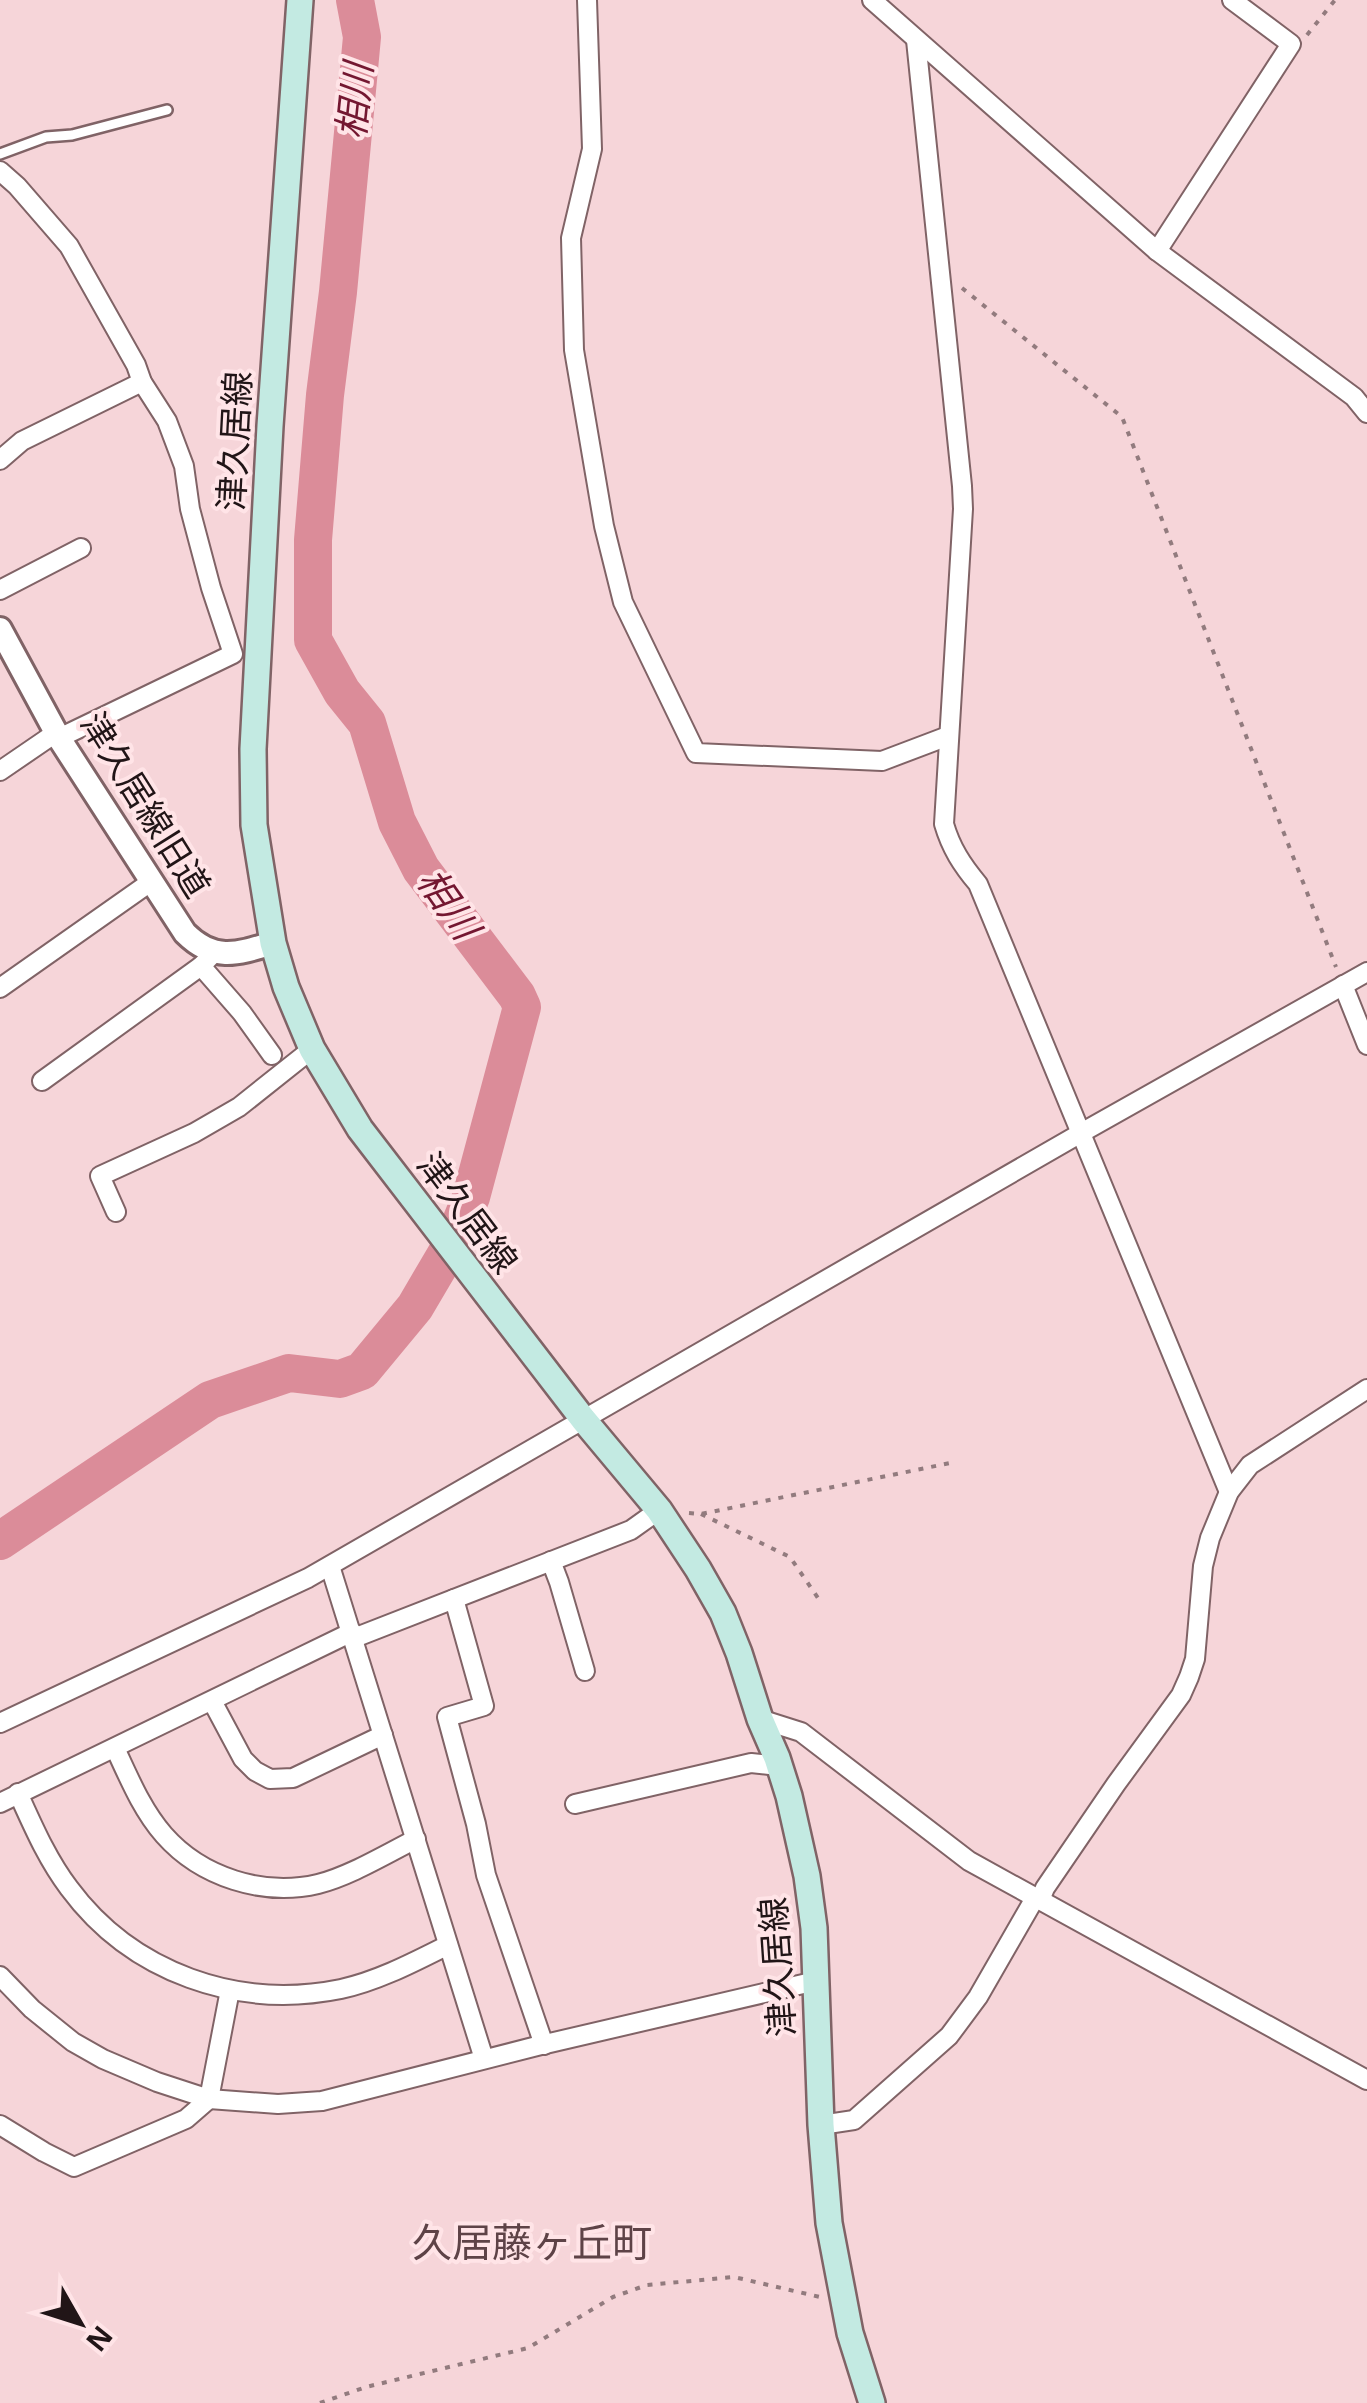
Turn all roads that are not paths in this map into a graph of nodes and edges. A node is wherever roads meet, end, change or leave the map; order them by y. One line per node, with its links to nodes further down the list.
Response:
1 (300, 0): 17 (main road, 津久居線)
2 (586, 0): 19 (street)
3 (872, 0): 5 (street)
4 (1232, 0): 9 (street)
5 (916, 40): 9 (street); 19 (street)
6 (167, 110): 7 (lane)
7 (0, 154)
8 (0, 171): 10 (street)
9 (1157, 251): 11 (street)
10 (142, 382): 12 (street); 16 (street)
11 (1367, 413)
12 (0, 460)
13 (81, 548): 14 (street)
14 (0, 590)
15 (2, 640): 18 (street, 津久居線旧道)
16 (233, 654): 17 (street); 18 (street)
17 (259, 656): 22 (main road, 津久居線)
18 (58, 735): 20 (street); 21 (street, 津久居線旧道)
19 (948, 736): 31 (street)
20 (0, 771)
21 (152, 882): 23 (street, 津久居線旧道); 26 (street)
22 (273, 944): 23 (street); 28 (main road, 津久居線)
23 (207, 959): 29 (street); 30 (street)
24 (1367, 972): 25 (street)
25 (1343, 986): 27 (street); 31 (street)
26 (0, 988)
27 (1367, 1045)
28 (312, 1050): 32 (street); 34 (main road, 津久居線)
29 (272, 1056)
30 (42, 1081)
31 (1081, 1134): 34 (street); 35 (street)
32 (116, 1212)
33 (1367, 1388): 35 (street)
34 (583, 1419): 36 (main road, 津久居線); 38 (street)
35 (1229, 1492): 51 (street)
36 (659, 1510): 37 (street); 43 (main road, 津久居線)
37 (551, 1561): 39 (street); 41 (street)
38 (330, 1566): 40 (street); 44 (street)
39 (454, 1599): 40 (street); 56 (street)
40 (353, 1635): 42 (street); 45 (street)
41 (585, 1671)
42 (212, 1701): 45 (street); 46 (street)
43 (760, 1719): 47 (main road, 津久居線); 51 (street)
44 (0, 1722)
45 (383, 1735): 50 (street)
46 (115, 1748): 48 (street); 50 (street)
47 (780, 1766): 49 (street); 54 (main road, 津久居線)
48 (6, 1797): 55 (street)
49 (576, 1804)
50 (416, 1839): 52 (street)
51 (1038, 1899): 58 (street); 61 (street)
52 (448, 1944): 55 (street); 57 (street)
53 (0, 1976): 59 (street)
54 (816, 1981): 56 (street); 61 (main road, 津久居線)
55 (230, 1990): 59 (street)
56 (544, 2045): 57 (street)
57 (484, 2059): 59 (street)
58 (1367, 2080)
59 (209, 2099): 60 (street)
60 (0, 2124)
61 (821, 2125): 62 (main road, 津久居線)
62 (872, 2403)

